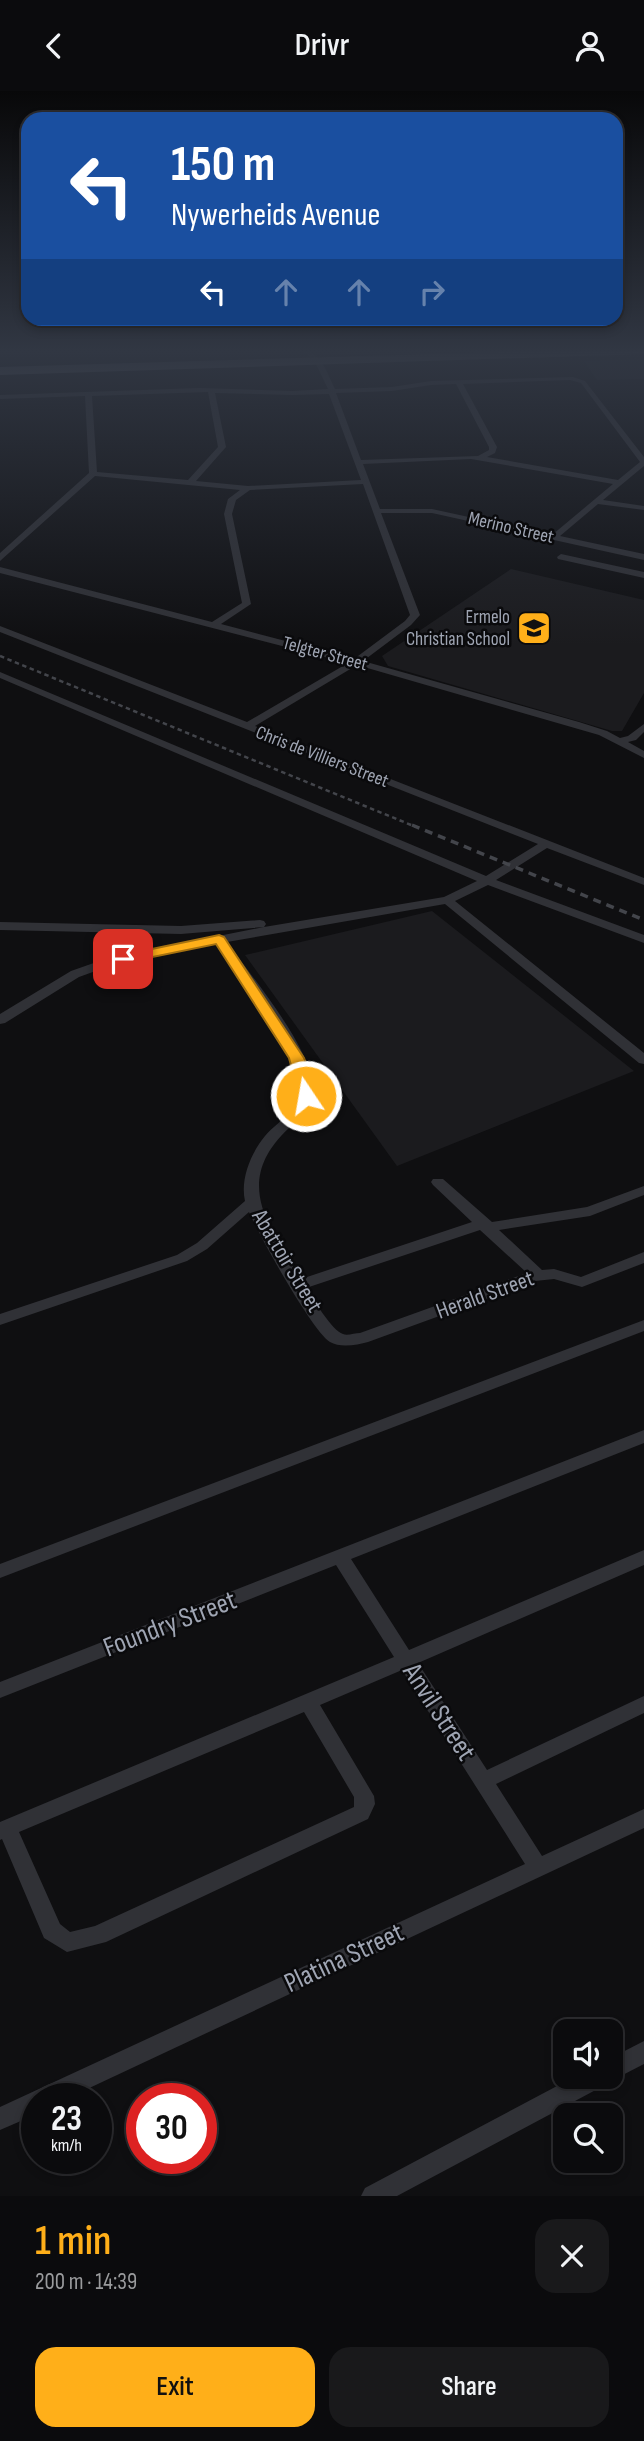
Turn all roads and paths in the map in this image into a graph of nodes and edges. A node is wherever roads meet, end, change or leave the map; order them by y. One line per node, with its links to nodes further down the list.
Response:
1 (91, 448): 8 (street)
2 (221, 448): 9 (street)
3 (352, 448): 6 (street)
4 (493, 448): 5 (street)
5 (480, 458): 6 (street); 11 (street)
6 (357, 462): 10 (street)
7 (644, 462): 11 (street)
8 (93, 474): 9 (street); 19 (street)
9 (191, 482): 12 (street)
10 (364, 482): 12 (street); 15 (street)
11 (621, 483): 13 (street)
12 (248, 488): 22 (street)
13 (598, 502): 14 (street); 16 (street)
14 (644, 508)
15 (376, 511): 16 (street, Merino Street); 24 (street)
16 (554, 538): 18 (street, Merino Street)
17 (561, 557): 21 (street)
18 (644, 557)
19 (0, 558)
20 (0, 570): 22 (street, Telgter Street)
21 (644, 575)
22 (214, 625): 24 (street, Telgter Street)
23 (0, 629): 26 (street, Chris de Villiers Street)
24 (356, 662): 26 (street); 28 (street, Telgter Street)
25 (0, 675): 31 (street)
26 (246, 727): 30 (street, Chris de Villiers Street)
27 (644, 727): 28 (street)
28 (621, 741): 29 (street, Telgter Street)
29 (644, 755)
30 (546, 844): 31 (street); 32 (street, Chris de Villiers Street)
31 (487, 881): 33 (street); 37 (street)
32 (644, 882)
33 (447, 900): 34 (street); 39 (street)
34 (335, 919): 35 (street); 36 (street)
35 (0, 926)
36 (219, 940): 38 (street); 42 (street, Abattoir Street)
37 (644, 940)
38 (0, 1020)
39 (644, 1061)
40 (439, 1182): 43 (street)
41 (644, 1189): 43 (street)
42 (251, 1203): 46 (street, Abattoir Street); 47 (street)
43 (487, 1225): 45 (street); 46 (street)
44 (644, 1257): 45 (street, Herald Street)
45 (538, 1275): 49 (street, Herald Street)
46 (299, 1285): 49 (street, Abattoir Street)
47 (0, 1320)
48 (644, 1325): 53 (street)
49 (328, 1330)
50 (644, 1436): 51 (street)
51 (340, 1557): 54 (street, Anvil Street); 55 (street, Foundry Street)
52 (644, 1557): 54 (street)
53 (0, 1571)
54 (405, 1660): 56 (street); 58 (street, Anvil Street)
55 (0, 1690)
56 (308, 1702): 60 (street); 60 (street)
57 (644, 1704): 58 (street)
58 (483, 1781): 61 (street, Anvil Street)
59 (644, 1818): 61 (street, Platina Street)
60 (3, 1830)
61 (538, 1867): 64 (street, Platina Street)
62 (644, 2052): 63 (street)
63 (623, 2063)
64 (76, 2083)
65 (574, 2089): 68 (street)
66 (21, 2109): 67 (street)
67 (0, 2119)
68 (373, 2196)

